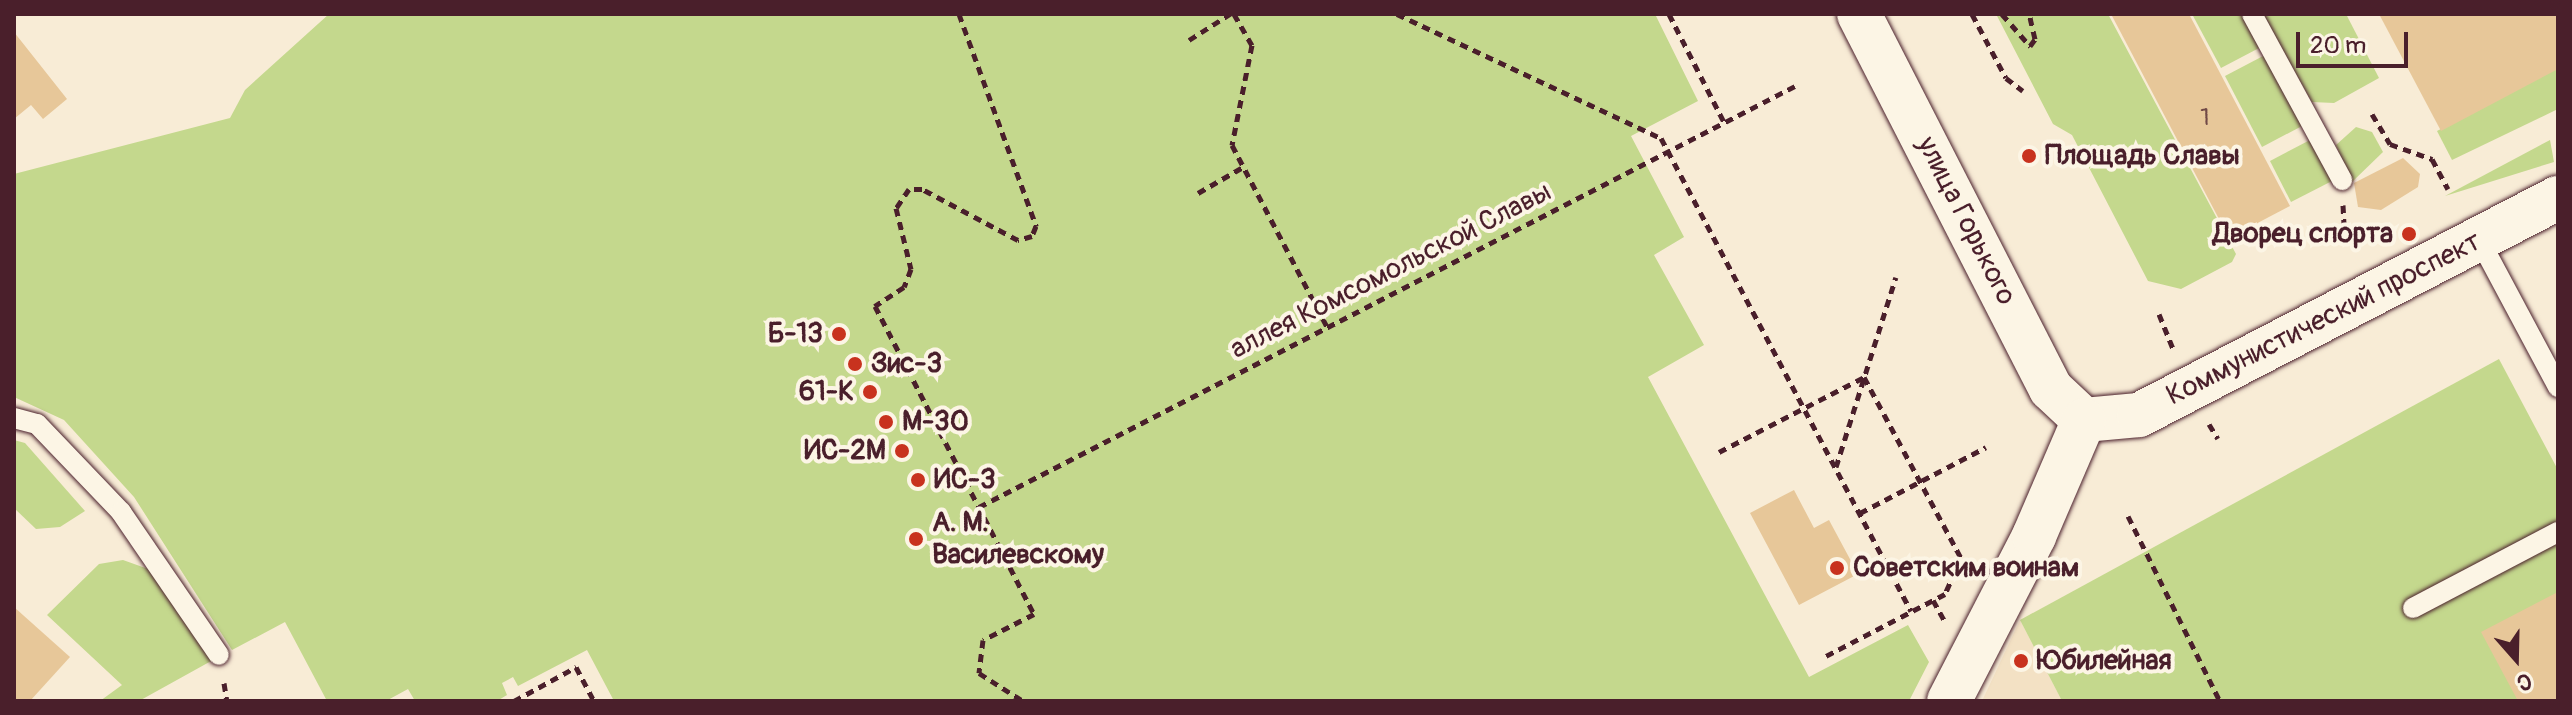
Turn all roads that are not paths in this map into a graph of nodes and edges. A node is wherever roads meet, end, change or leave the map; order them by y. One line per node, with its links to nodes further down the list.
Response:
1 (1859, 14): 8 (main road, улица Горького)
2 (2252, 14): 3 (lane)
3 (2342, 180)
4 (2558, 198): 5 (main road, Коммунистический проспект)
5 (2479, 239): 6 (lane); 8 (main road, Коммунистический проспект)
6 (2558, 387)
7 (14, 418): 11 (lane)
8 (2084, 420): 12 (main road)
9 (2558, 532): 10 (lane)
10 (2413, 608)
11 (219, 655)
12 (1949, 701)

